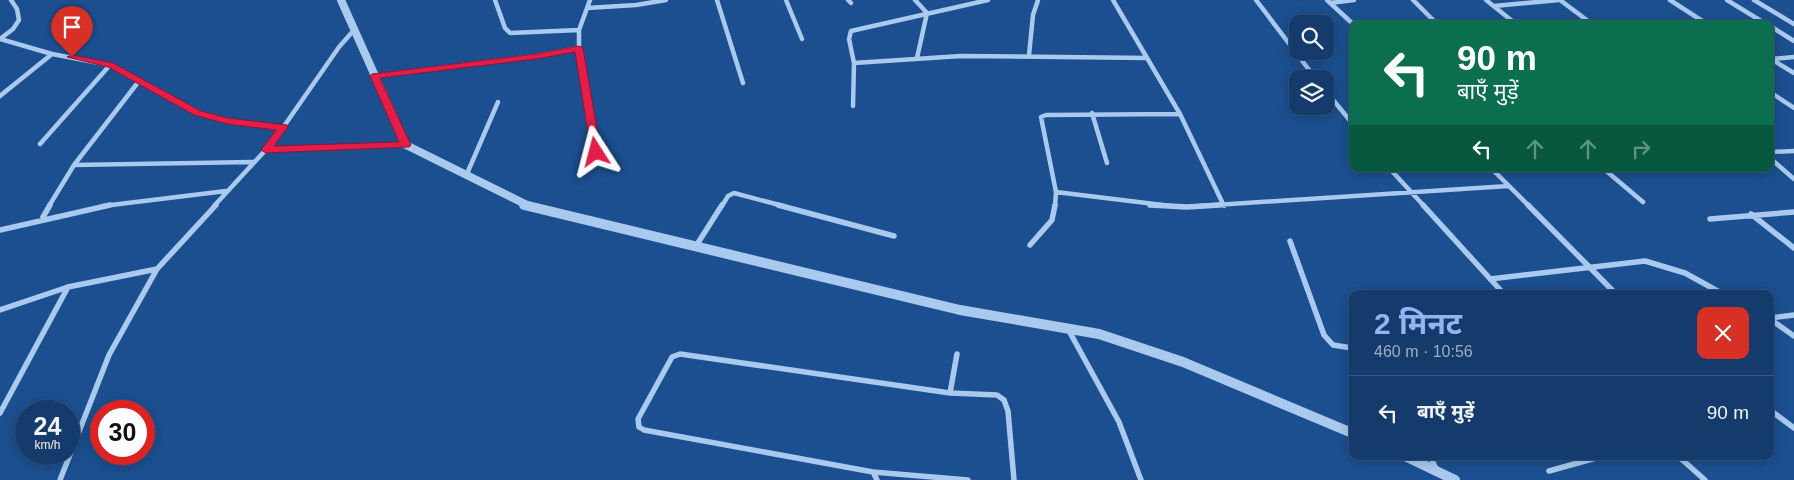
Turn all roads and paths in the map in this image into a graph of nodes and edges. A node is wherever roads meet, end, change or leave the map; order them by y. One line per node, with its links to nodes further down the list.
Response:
1 (12, 0): 37 (street)
2 (341, 0): 32 (street)
3 (494, 0): 33 (street)
4 (590, 0): 22 (street)
5 (666, 0): 22 (street)
6 (717, 0): 50 (street)
7 (786, 0): 34 (street)
8 (915, 0): 23 (street)
9 (988, 0): 23 (street)
10 (1038, 0): 38 (street)
11 (1113, 0): 41 (street)
12 (1256, 0): 46 (street)
13 (1354, 0): 20 (street)
14 (1413, 0): 25 (street)
15 (1486, 0): 21 (street)
16 (1560, 0): 21 (street); 27 (street)
17 (1670, 0): 28 (street)
18 (1727, 0): 29 (street)
19 (1754, 0): 30 (street)
20 (1329, 1): 24 (street)
21 (1494, 6): 26 (street)
22 (587, 8): 33 (street)
23 (927, 13): 40 (street); 44 (street)
24 (1349, 20)
25 (1433, 20)
26 (1511, 20)
27 (1587, 20)
28 (1701, 20)
29 (1760, 20)
30 (1794, 24)
31 (1774, 28): 35 (street)
32 (354, 30): 48 (street); 60 (street)
33 (579, 30): 36 (street)
34 (802, 39)
35 (1794, 41)
36 (579, 48): 48 (street); 65 (street)
37 (52, 54): 45 (street); 52 (street)
38 (1029, 55): 40 (street); 41 (street)
39 (1794, 57): 42 (street)
40 (917, 58): 44 (street)
41 (1147, 58): 58 (street)
42 (1774, 59)
43 (1774, 61): 47 (street)
44 (854, 63): 55 (street)
45 (110, 65): 49 (street); 61 (street)
46 (1309, 70)
47 (1794, 73)
48 (375, 76): 62 (street)
49 (139, 80): 60 (street); 70 (street)
50 (742, 83)
51 (1774, 95): 56 (street)
52 (0, 96)
53 (1334, 101): 59 (street)
54 (498, 102): 74 (street)
55 (852, 106)
56 (1794, 108)
57 (1092, 114): 58 (street); 69 (street); 78 (street)
58 (1180, 114): 81 (street)
59 (1349, 119)
60 (283, 127): 63 (street)
61 (40, 144)
62 (406, 145): 63 (street); 74 (street)
63 (266, 150): 67 (street)
64 (1794, 150): 66 (street)
65 (596, 152)
66 (1774, 152)
67 (253, 162): 70 (street); 77 (street)
68 (1774, 162): 75 (street)
69 (1107, 163)
70 (74, 165): 84 (street)
71 (1393, 172): 79 (street)
72 (1496, 172): 76 (street)
73 (1608, 172): 80 (street)
74 (466, 176): 90 (street)
75 (1794, 179)
76 (1508, 186): 79 (street); 92 (street)
77 (226, 191): 84 (street); 93 (street)
78 (1056, 192): 81 (street); 89 (street)
79 (1411, 194): 81 (street); 94 (street)
80 (1644, 202)
81 (1224, 206)
82 (1794, 212): 83 (street)
83 (1752, 214): 85 (street); 91 (street)
84 (43, 217): 86 (street)
85 (1710, 219)
86 (0, 230)
87 (894, 236): 90 (street)
88 (1290, 241): 105 (street)
89 (1030, 245)
90 (696, 246): 103 (street)
91 (1794, 248)
92 (1588, 267): 94 (street); 97 (street); 98 (street)
93 (158, 269): 95 (street); 119 (street)
94 (1490, 280): 96 (street)
95 (68, 287): 99 (street); 108 (street)
96 (1500, 290)
97 (1612, 290)
98 (1717, 290)
99 (0, 310)
100 (1794, 315): 101 (street)
101 (1774, 318)
102 (1774, 322): 104 (street)
103 (1068, 329): 111 (street); 123 (street)
104 (1794, 336)
105 (1349, 348)
106 (957, 354): 107 (street)
107 (950, 393): 118 (street); 122 (street)
108 (0, 413)
109 (1774, 413): 110 (street)
110 (1794, 428)
111 (1349, 432)
112 (1415, 460): 116 (street)
113 (1432, 460): 116 (street)
114 (1589, 460): 117 (street)
115 (1682, 460): 125 (street)
116 (1436, 469): 124 (street)
117 (1549, 471)
118 (873, 472): 120 (street); 121 (street)
119 (60, 480)
120 (877, 480)
121 (968, 480)
122 (1014, 480)
123 (1141, 480)
124 (1455, 480)
125 (1705, 480)

